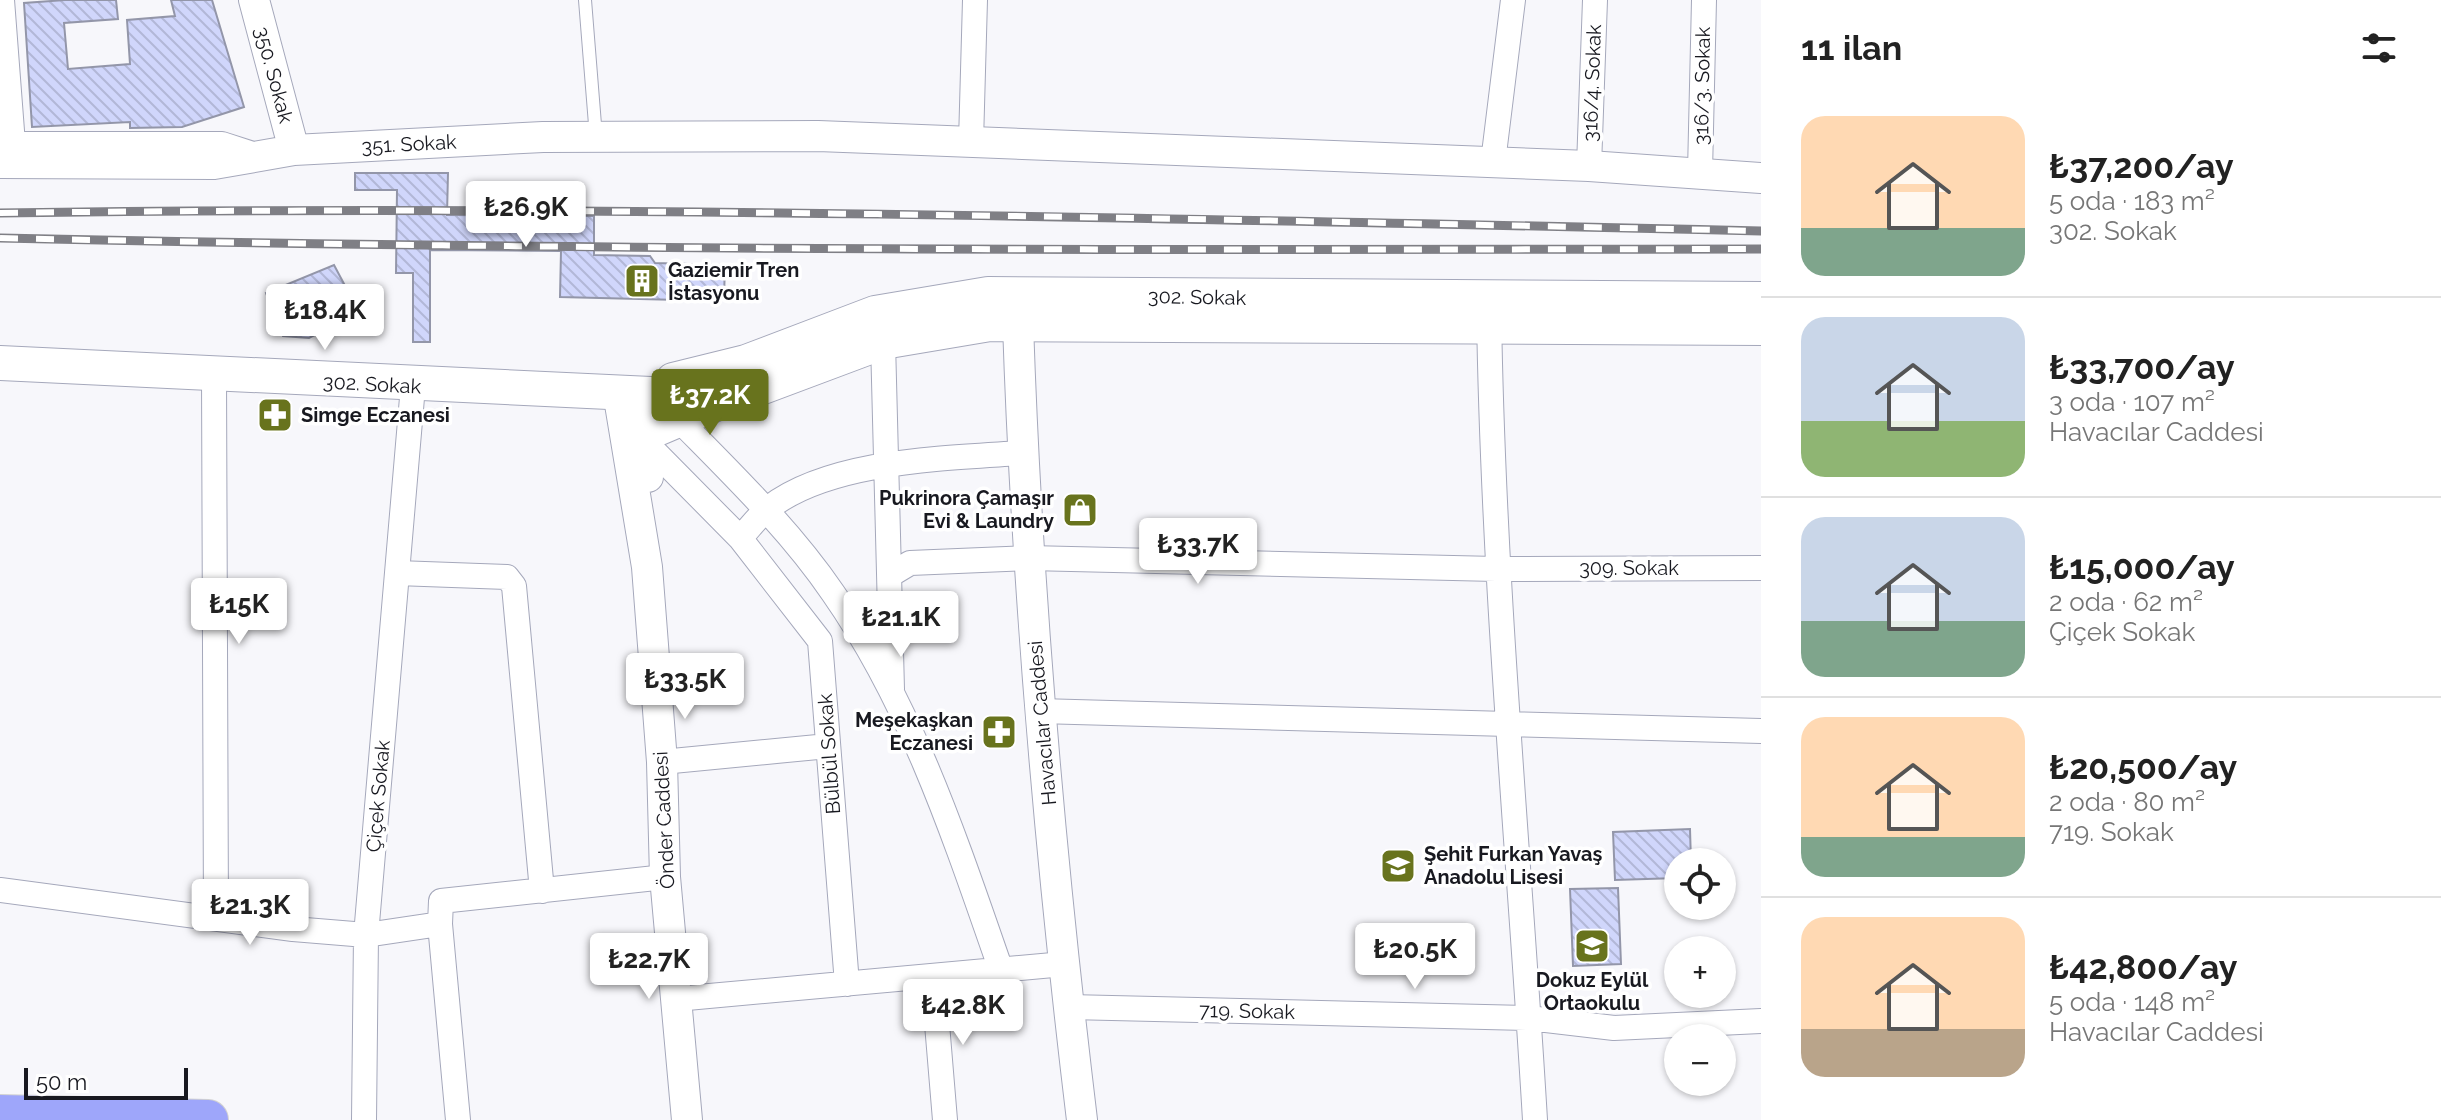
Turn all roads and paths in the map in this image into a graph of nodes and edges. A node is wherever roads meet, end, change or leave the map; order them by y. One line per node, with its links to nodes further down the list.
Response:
1 (2, 0): 11 (street)
2 (254, 0): 10 (street, 350. Sokak)
3 (585, 0): 8 (lane)
4 (975, 0): 9 (street)
5 (1513, 0): 12 (street)
6 (1595, 0): 13 (street, 316/4. Sokak)
7 (1704, 0): 14 (street, 316/3. Sokak)
8 (596, 137): 9 (street, 351. Sokak); 10 (street, 351. Sokak)
9 (971, 142): 12 (street, 351. Sokak)
10 (294, 150): 11 (street, 351. Sokak)
11 (7, 154)
12 (1493, 162): 13 (street, 351. Sokak)
13 (1589, 166): 14 (street, 351. Sokak)
14 (1700, 172): 15 (street, 351. Sokak)
15 (1761, 178)
16 (1761, 299): 17 (main road, 302. Sokak)
17 (1489, 313): 18 (main road, 302. Sokak); 19 (main road, 302. Sokak); 25 (main road, 302. Sokak); 35 (street)
18 (1018, 324): 20 (main road, 302. Sokak); 28 (street, Havacılar Caddesi)
19 (1761, 328)
20 (883, 342): 24 (main road, 302. Sokak); 29 (street)
21 (0, 363): 22 (main road, 302. Sokak)
22 (214, 376): 23 (main road, 302. Sokak); 47 (street)
23 (413, 386): 25 (main road, 302. Sokak); 36 (street, Çiçek Sokak)
24 (752, 391): 25 (main road, 302. Sokak); 26 (street)
25 (633, 392): 27 (street, Önder Caddesi); 33 (street, Önder Caddesi)
26 (679, 420): 27 (street); 30 (street)
27 (648, 440): 31 (street, Bülbül Sokak); 33 (street, Önder Caddesi)
28 (1022, 453): 29 (street); 32 (street, Havacılar Caddesi)
29 (885, 463): 30 (street); 37 (street)
30 (766, 510): 31 (street); 38 (street)
31 (740, 538): 42 (street, Bülbül Sokak)
32 (1029, 558): 35 (street, 309. Sokak); 37 (street, 309. Sokak); 39 (street, Havacılar Caddesi)
33 (647, 567): 43 (street, Önder Caddesi)
34 (1761, 568): 35 (street, 309. Sokak)
35 (1496, 569): 40 (street)
36 (397, 573): 46 (street); 49 (street, Çiçek Sokak)
37 (890, 575): 38 (street)
38 (892, 692): 51 (street)
39 (1039, 711): 40 (street); 50 (street, Havacılar Caddesi)
40 (1509, 721): 41 (street); 56 (street)
41 (1761, 731)
42 (828, 746): 43 (street); 53 (street, Bülbül Sokak)
43 (662, 762): 44 (street, Önder Caddesi)
44 (665, 877): 46 (street); 54 (street, Önder Caddesi)
45 (0, 890): 47 (street)
46 (542, 891): 48 (street)
47 (216, 917): 49 (street)
48 (440, 924): 49 (street); 62 (street)
49 (366, 935): 61 (street, Çiçek Sokak)
50 (1064, 964): 51 (street); 55 (street, Havacılar Caddesi)
51 (1001, 970): 52 (street)
52 (933, 976): 53 (street); 64 (street)
53 (847, 984): 54 (street)
54 (676, 999): 63 (street, Önder Caddesi)
55 (1069, 1007): 56 (street, 719. Sokak); 65 (street, Havacılar Caddesi)
56 (1529, 1018): 57 (street, 719. Sokak); 66 (street)
57 (1761, 1021)
58 (0, 1117): 59 (highway); 60 (highway)
59 (16, 1120)
60 (208, 1120)
61 (364, 1120)
62 (458, 1120)
63 (687, 1120)
64 (945, 1120)
65 (1082, 1120)
66 (1535, 1120)

